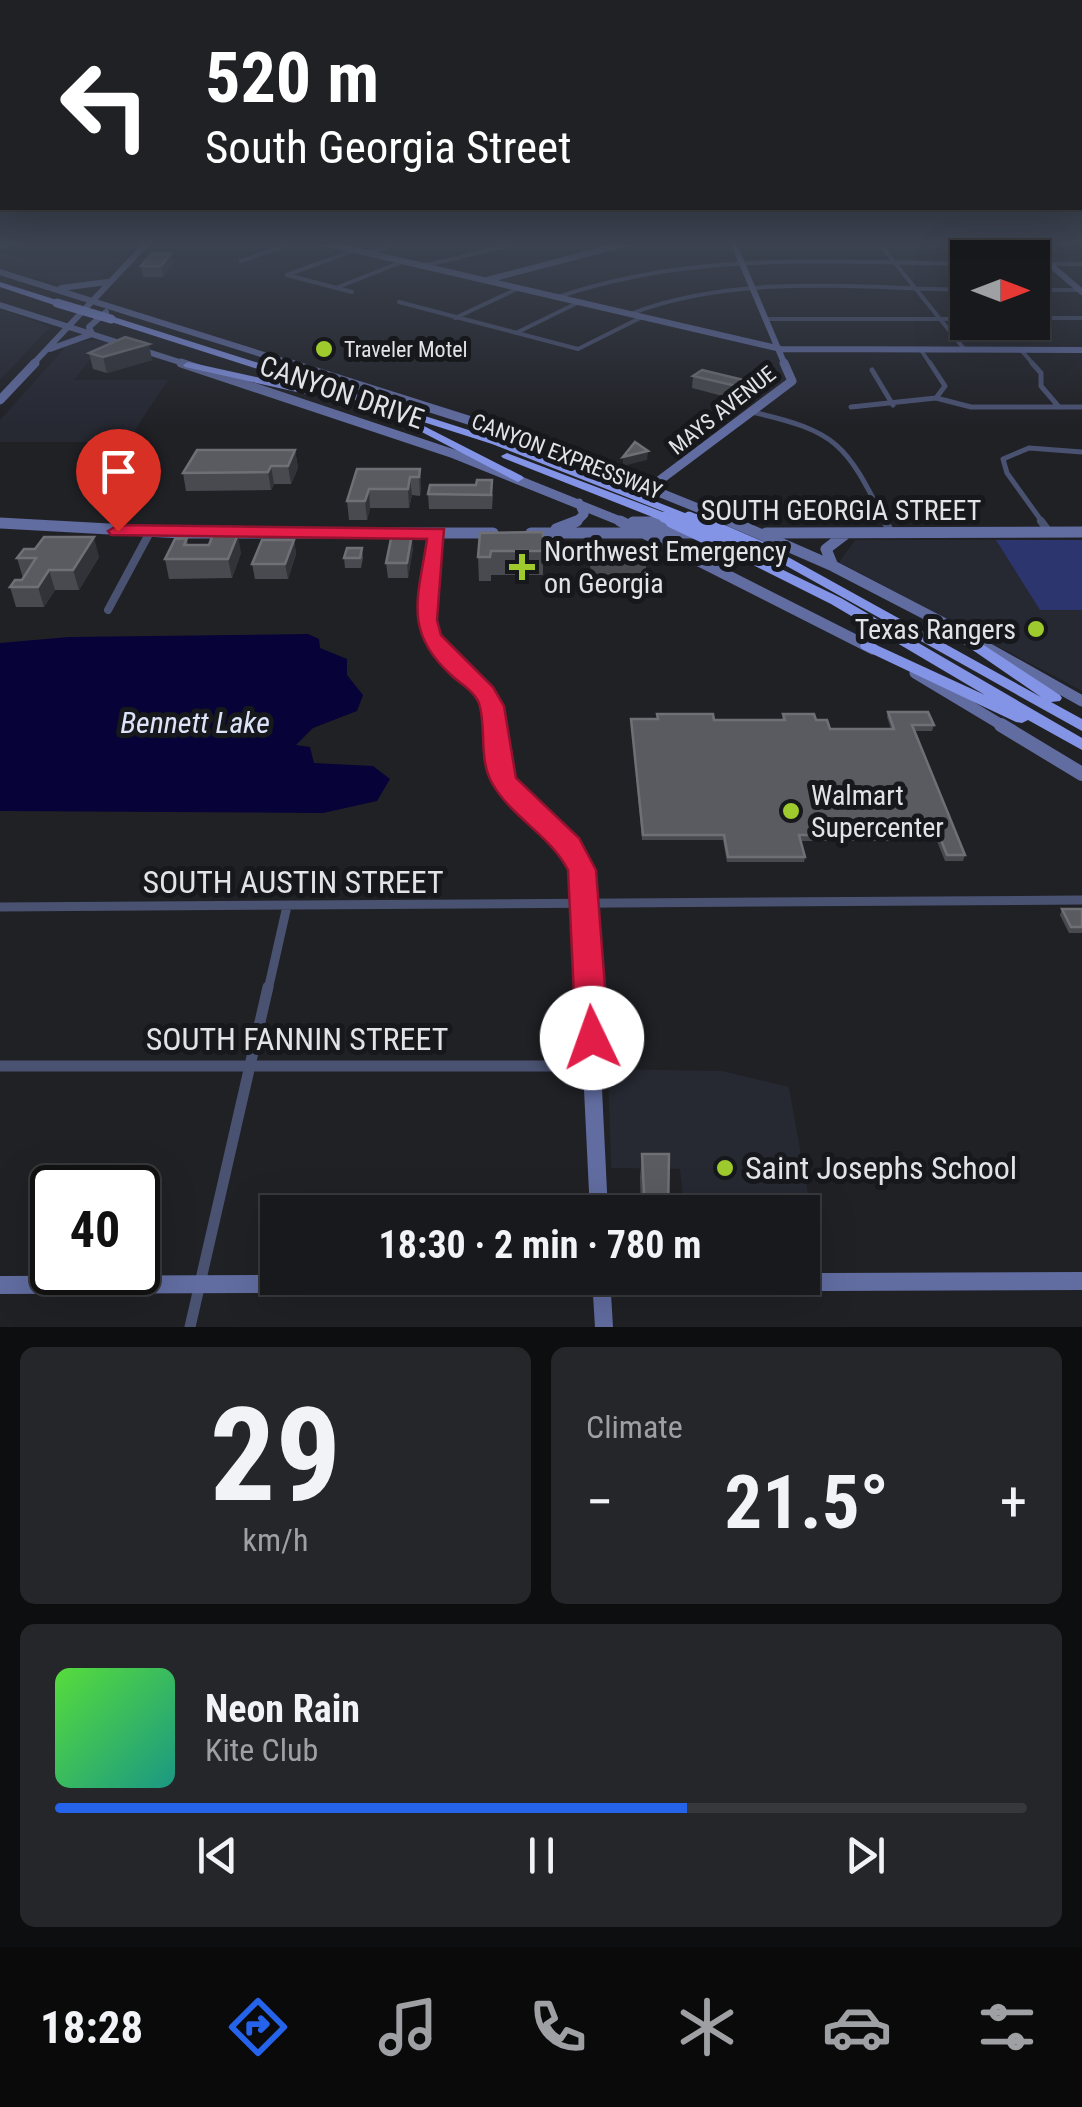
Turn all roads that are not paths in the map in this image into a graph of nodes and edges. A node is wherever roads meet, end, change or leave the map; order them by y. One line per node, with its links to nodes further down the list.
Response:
1 (38, 304): 23 (highway, CANYON EXPRESSWAY, bridge)
2 (62, 304): 23 (highway, CANYON EXPRESSWAY, bridge)
3 (75, 304): 16 (main road)
4 (90, 304): 24 (main road)
5 (93, 304): 23 (main road, CANYON DRIVE)
6 (406, 304): 17 (street)
7 (485, 304): 17 (street)
8 (575, 304): 25 (street)
9 (587, 304): 14 (main road)
10 (658, 304): 14 (street)
11 (760, 304): 18 (main road, MAYS AVENUE)
12 (928, 304): 19 (street)
13 (0, 305): 16 (main road, CANYON DRIVE)
14 (630, 314): 15 (main road)
15 (642, 317): 25 (street); 27 (main road)
16 (40, 318): 24 (main road, CANYON DRIVE)
17 (454, 318): 25 (street)
18 (766, 318): 19 (street); 27 (main road, MAYS AVENUE)
19 (940, 318): 20 (street); 29 (street)
20 (950, 318)
21 (1050, 318): 22 (street)
22 (1082, 318)
23 (106, 322): 24 (main road, CANYON DRIVE); 26 (main road, CANYON DRIVE); 32 (main road); 33 (main road, CANYON DRIVE); 37 (highway, CANYON EXPRESSWAY)
24 (67, 327): 32 (main road)
25 (514, 334)
26 (214, 341): 37 (highway); 48 (main road, CANYON DRIVE)
27 (781, 349): 28 (main road); 44 (main road, MAYS AVENUE)
28 (921, 350): 29 (main road); 38 (street)
29 (965, 350): 30 (main road)
30 (1021, 350): 31 (main road); 42 (street)
31 (1082, 350)
32 (42, 354): 36 (main road)
33 (188, 364): 37 (highway); 49 (main road, CANYON DRIVE)
34 (872, 370): 40 (street)
35 (0, 386): 36 (main road)
36 (13, 386): 39 (main road)
37 (316, 389): 45 (highway, CANYON EXPRESSWAY); 46 (highway, CANYON EXPRESSWAY)
38 (936, 398): 40 (street); 42 (street)
39 (0, 400)
40 (894, 405): 41 (street)
41 (852, 407)
42 (1059, 407): 43 (street)
43 (1082, 407)
44 (752, 412): 50 (main road, MAYS AVENUE); 57 (street)
45 (444, 426): 48 (highway); 72 (highway, CANYON EXPRESSWAY, bridge)
46 (420, 427): 49 (highway); 73 (highway, CANYON EXPRESSWAY, bridge)
47 (1082, 452): 58 (street)
48 (628, 476): 50 (main road, CANYON DRIVE)
49 (518, 478): 51 (main road, CANYON DRIVE)
50 (652, 486): 52 (main road, CANYON DRIVE)
51 (580, 503): 53 (main road, CANYON DRIVE); 61 (main road)
52 (713, 512): 53 (main road); 63 (main road, CANYON DRIVE)
53 (614, 518): 62 (main road, CANYON DRIVE)
54 (0, 524): 55 (main road, SOUTH GEORGIA STREET)
55 (150, 532): 60 (main road, SOUTH GEORGIA STREET); 67 (street)
56 (848, 532): 57 (main road, SOUTH GEORGIA STREET); 63 (main road, SOUTH GEORGIA STREET); 66 (main road)
57 (891, 532): 58 (main road, SOUTH GEORGIA STREET)
58 (1049, 532): 59 (main road, SOUTH GEORGIA STREET)
59 (1082, 532)
60 (437, 533): 61 (main road, SOUTH GEORGIA STREET); 76 (main road)
61 (543, 533): 62 (main road, SOUTH GEORGIA STREET)
62 (647, 533): 63 (main road, SOUTH GEORGIA STREET); 65 (main road, CANYON DRIVE)
63 (760, 533): 64 (main road, CANYON DRIVE)
64 (799, 550): 65 (main road); 66 (main road, CANYON DRIVE)
65 (702, 561): 69 (main road, CANYON DRIVE)
66 (833, 566): 68 (main road, CANYON DRIVE)
67 (108, 610)
68 (936, 620): 70 (main road, CANYON DRIVE); 71 (highway)
69 (867, 646): 73 (highway); 74 (main road, CANYON DRIVE)
70 (1082, 701)
71 (1082, 716)
72 (1082, 726)
73 (1082, 747)
74 (1082, 774)
75 (1082, 900): 76 (street, SOUTH AUSTIN STREET)
76 (586, 902): 77 (street, SOUTH AUSTIN STREET); 81 (main road)
77 (287, 906): 78 (street, SOUTH AUSTIN STREET); 80 (street)
78 (0, 908)
79 (0, 1066): 80 (street, SOUTH FANNIN STREET)
80 (251, 1066): 81 (street, SOUTH FANNIN STREET); 87 (street)
81 (594, 1066): 82 (main road)
82 (598, 1195)
83 (820, 1280): 84 (main road)
84 (1082, 1281)
85 (0, 1285): 87 (main road)
86 (260, 1285): 87 (main road)
87 (200, 1286): 89 (street)
88 (602, 1295): 90 (main road)
89 (190, 1327)
90 (604, 1327)

